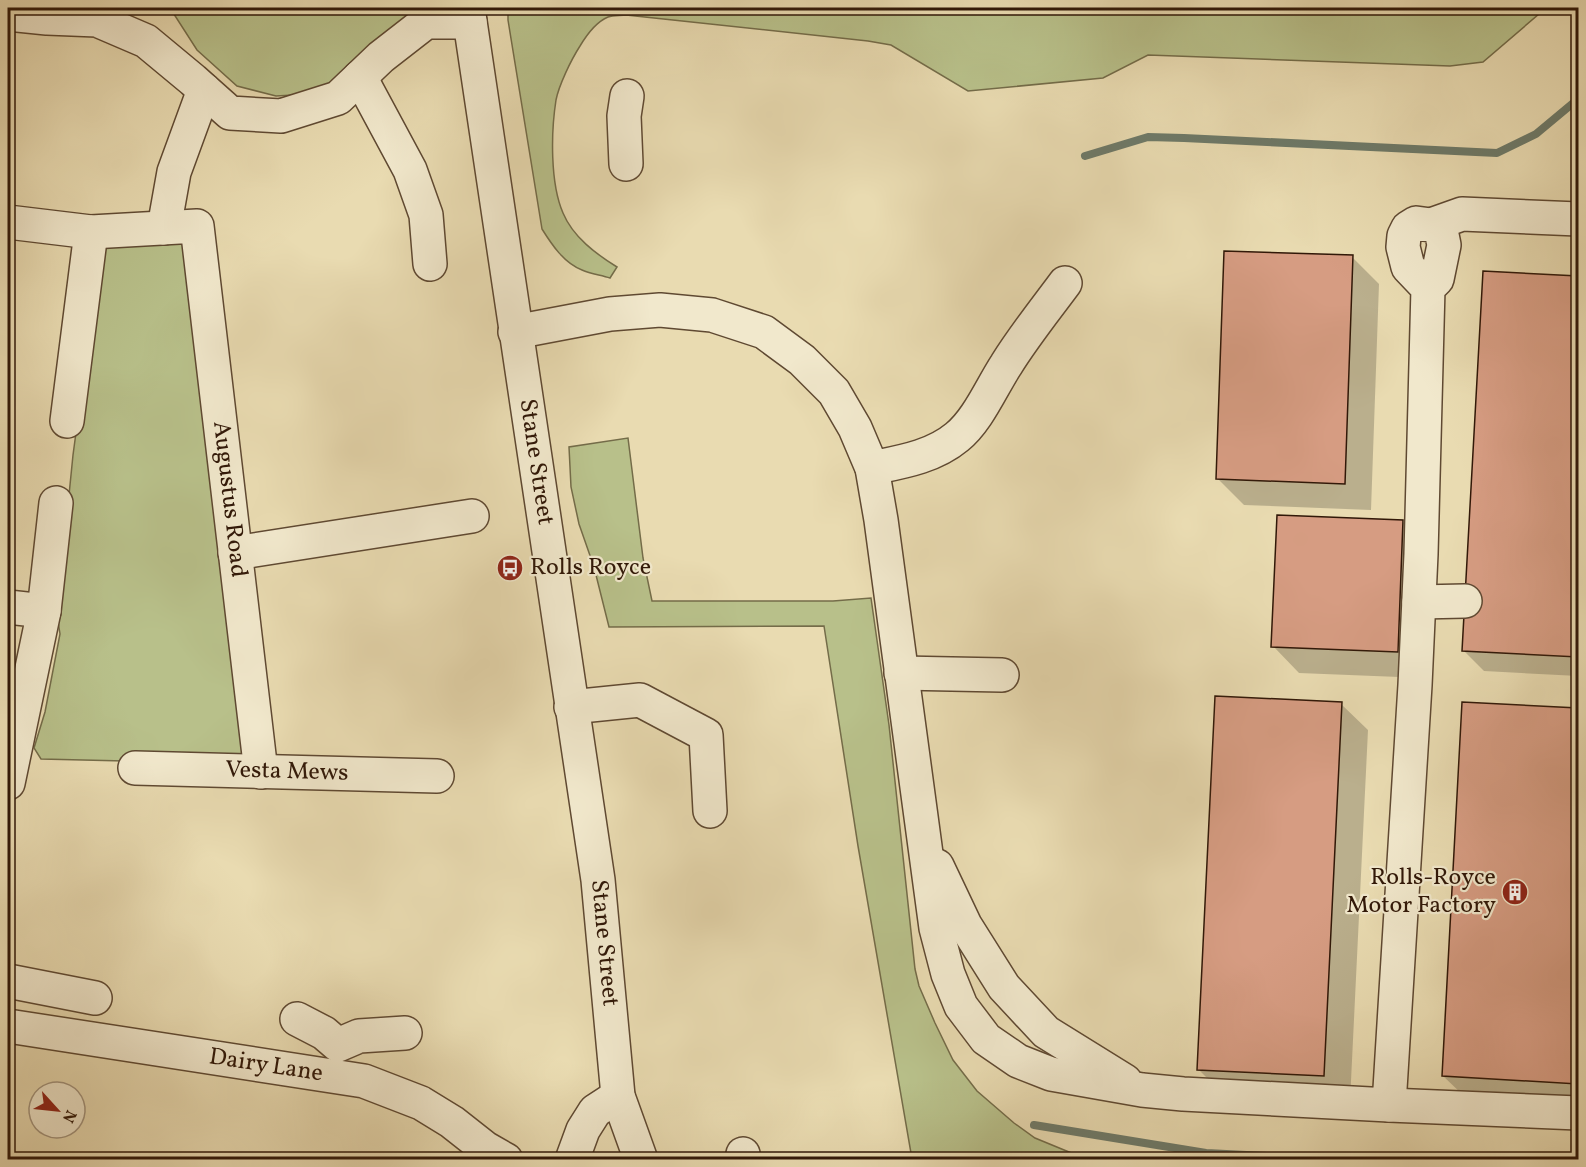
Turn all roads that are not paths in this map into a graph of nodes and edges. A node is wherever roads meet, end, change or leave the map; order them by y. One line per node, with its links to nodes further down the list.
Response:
1 (8, 14): 4 (street)
2 (469, 15): 3 (street); 13 (street, Stane Street)
3 (360, 77): 4 (street); 11 (street)
4 (204, 90): 9 (street)
5 (627, 96): 6 (street)
6 (626, 164)
7 (1578, 219): 20 (street)
8 (8, 222): 10 (street)
9 (164, 228): 10 (street); 18 (street, Augustus Road)
10 (91, 232): 14 (street)
11 (430, 264)
12 (1065, 283): 15 (street)
13 (515, 332): 15 (street); 25 (street, Stane Street)
14 (66, 421)
15 (872, 468): 23 (street)
16 (56, 503): 22 (street)
17 (472, 516): 18 (street)
18 (235, 553): 27 (street, Augustus Road)
19 (1465, 601): 20 (street)
20 (1419, 602): 40 (street)
21 (8, 607): 22 (street)
22 (44, 611): 29 (street)
23 (902, 673): 24 (street); 31 (street)
24 (1002, 675)
25 (572, 707): 30 (street); 39 (street, Stane Street)
26 (135, 768): 27 (street, Vesta Mews)
27 (261, 772): 28 (street, Vesta Mews)
28 (437, 776)
29 (8, 783)
30 (710, 811)
31 (923, 834): 38 (street); 38 (street)
32 (8, 981): 33 (street)
33 (95, 998)
34 (297, 1019): 37 (street)
35 (8, 1026): 37 (street, Dairy Lane)
36 (405, 1033): 37 (street)
37 (336, 1060): 42 (street, Dairy Lane)
38 (1142, 1090): 40 (street)
39 (618, 1096): 43 (street); 44 (street, Stane Street)
40 (1389, 1105): 41 (street)
41 (1578, 1113)
42 (506, 1160)
43 (572, 1160)
44 (640, 1160)

